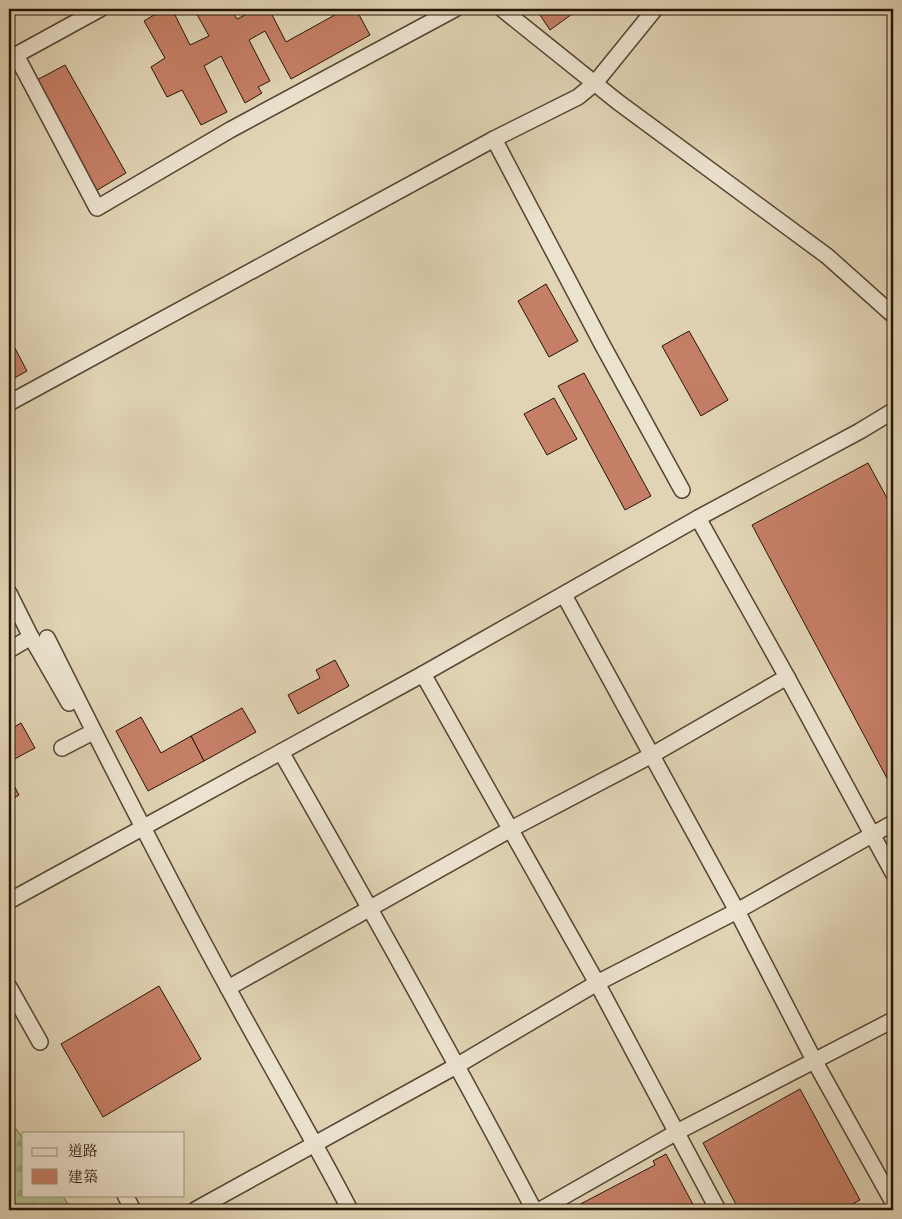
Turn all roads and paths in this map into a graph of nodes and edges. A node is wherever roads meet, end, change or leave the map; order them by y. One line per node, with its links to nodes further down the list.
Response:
1 (100, 9): 2 (lane)
2 (454, 9)
3 (502, 9): 5 (lane)
4 (655, 9): 5 (lane)
5 (595, 84): 6 (lane); 7 (lane)
6 (494, 139): 8 (lane); 10 (lane)
7 (893, 315)
8 (9, 402)
9 (893, 411): 11 (lane)
10 (682, 490)
11 (698, 518): 13 (lane); 18 (lane)
12 (9, 593): 14 (lane)
13 (564, 595): 17 (lane); 21 (lane)
14 (31, 637): 16 (lane); 19 (lane)
15 (47, 638): 23 (lane)
16 (9, 650)
17 (423, 674): 20 (lane); 24 (lane)
18 (787, 677): 21 (lane); 25 (lane)
19 (62, 748)
20 (281, 752): 23 (lane); 28 (lane)
21 (652, 755): 24 (lane); 29 (lane)
22 (893, 823): 25 (lane)
23 (142, 828): 27 (lane); 32 (lane)
24 (511, 829): 28 (lane); 30 (lane)
25 (872, 834): 26 (lane); 29 (lane)
26 (893, 873)
27 (9, 901)
28 (371, 908): 32 (lane); 36 (lane)
29 (737, 910): 30 (lane); 35 (lane)
30 (597, 983): 36 (lane); 37 (lane)
31 (9, 987): 34 (lane)
32 (228, 988): 38 (lane)
33 (893, 1020): 35 (lane)
34 (40, 1042)
35 (815, 1062): 37 (lane); 40 (lane)
36 (458, 1065): 38 (lane); 44 (lane)
37 (677, 1132): 45 (lane); 46 (lane)
38 (316, 1144): 42 (lane); 43 (lane)
39 (125, 1196): 41 (lane)
40 (893, 1202)
41 (133, 1210)
42 (194, 1210)
43 (350, 1210)
44 (534, 1210)
45 (540, 1210)
46 (718, 1210)

